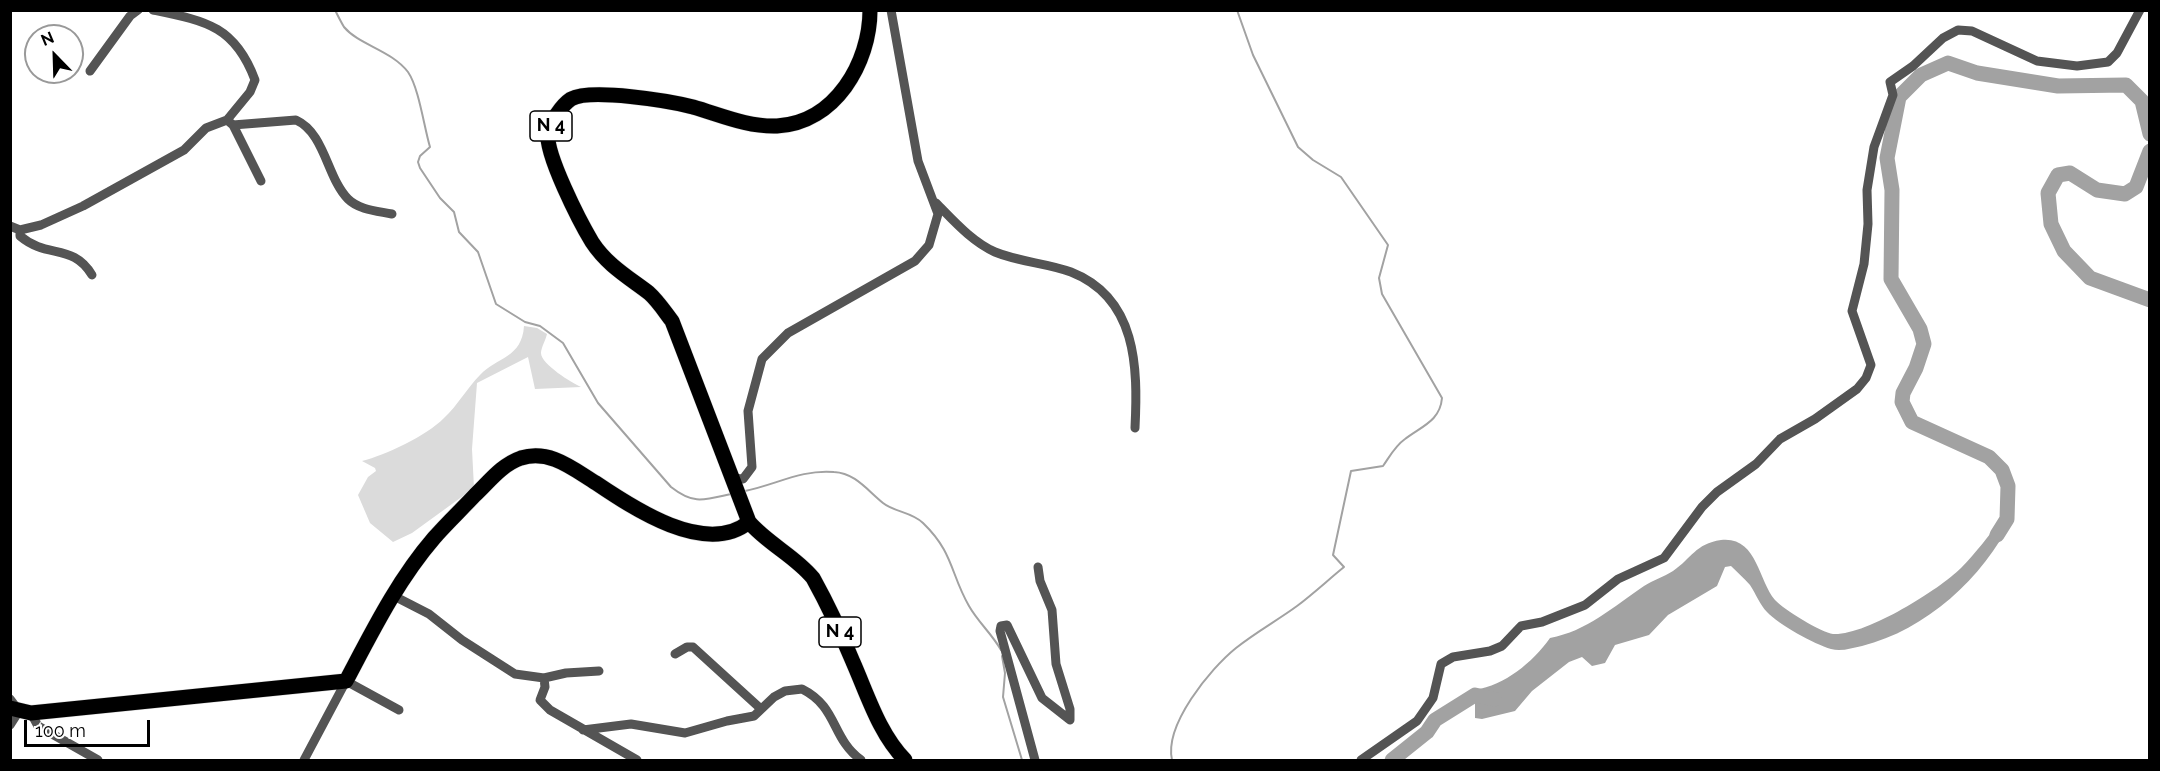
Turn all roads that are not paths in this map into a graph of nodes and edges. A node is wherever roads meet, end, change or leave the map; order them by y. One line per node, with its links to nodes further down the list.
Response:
1 (138, 10): 6 (street)
2 (153, 10): 7 (street)
3 (870, 10): 14 (main road, N 4)
4 (891, 10): 9 (street)
5 (2140, 10): 33 (street)
6 (90, 71)
7 (230, 122): 8 (street); 10 (street); 11 (street)
8 (261, 181)
9 (932, 199): 13 (street); 14 (street)
10 (392, 214)
11 (15, 228): 12 (street)
12 (92, 275)
13 (1135, 428)
14 (737, 489): 15 (main road, N 4)
15 (749, 522): 17 (main road); 31 (main road, N 4)
16 (1038, 567): 32 (street)
17 (392, 595): 20 (street); 21 (main road)
18 (675, 654): 23 (street)
19 (599, 671): 20 (street)
20 (544, 678): 26 (street)
21 (346, 681): 22 (main road); 24 (street); 28 (street)
22 (18, 708): 25 (street); 27 (street)
23 (761, 709): 26 (street); 30 (street)
24 (399, 710)
25 (10, 726)
26 (583, 730): 29 (street)
27 (98, 760)
28 (304, 760)
29 (637, 760)
30 (861, 760)
31 (905, 760)
32 (1035, 760)
33 (1361, 760)

